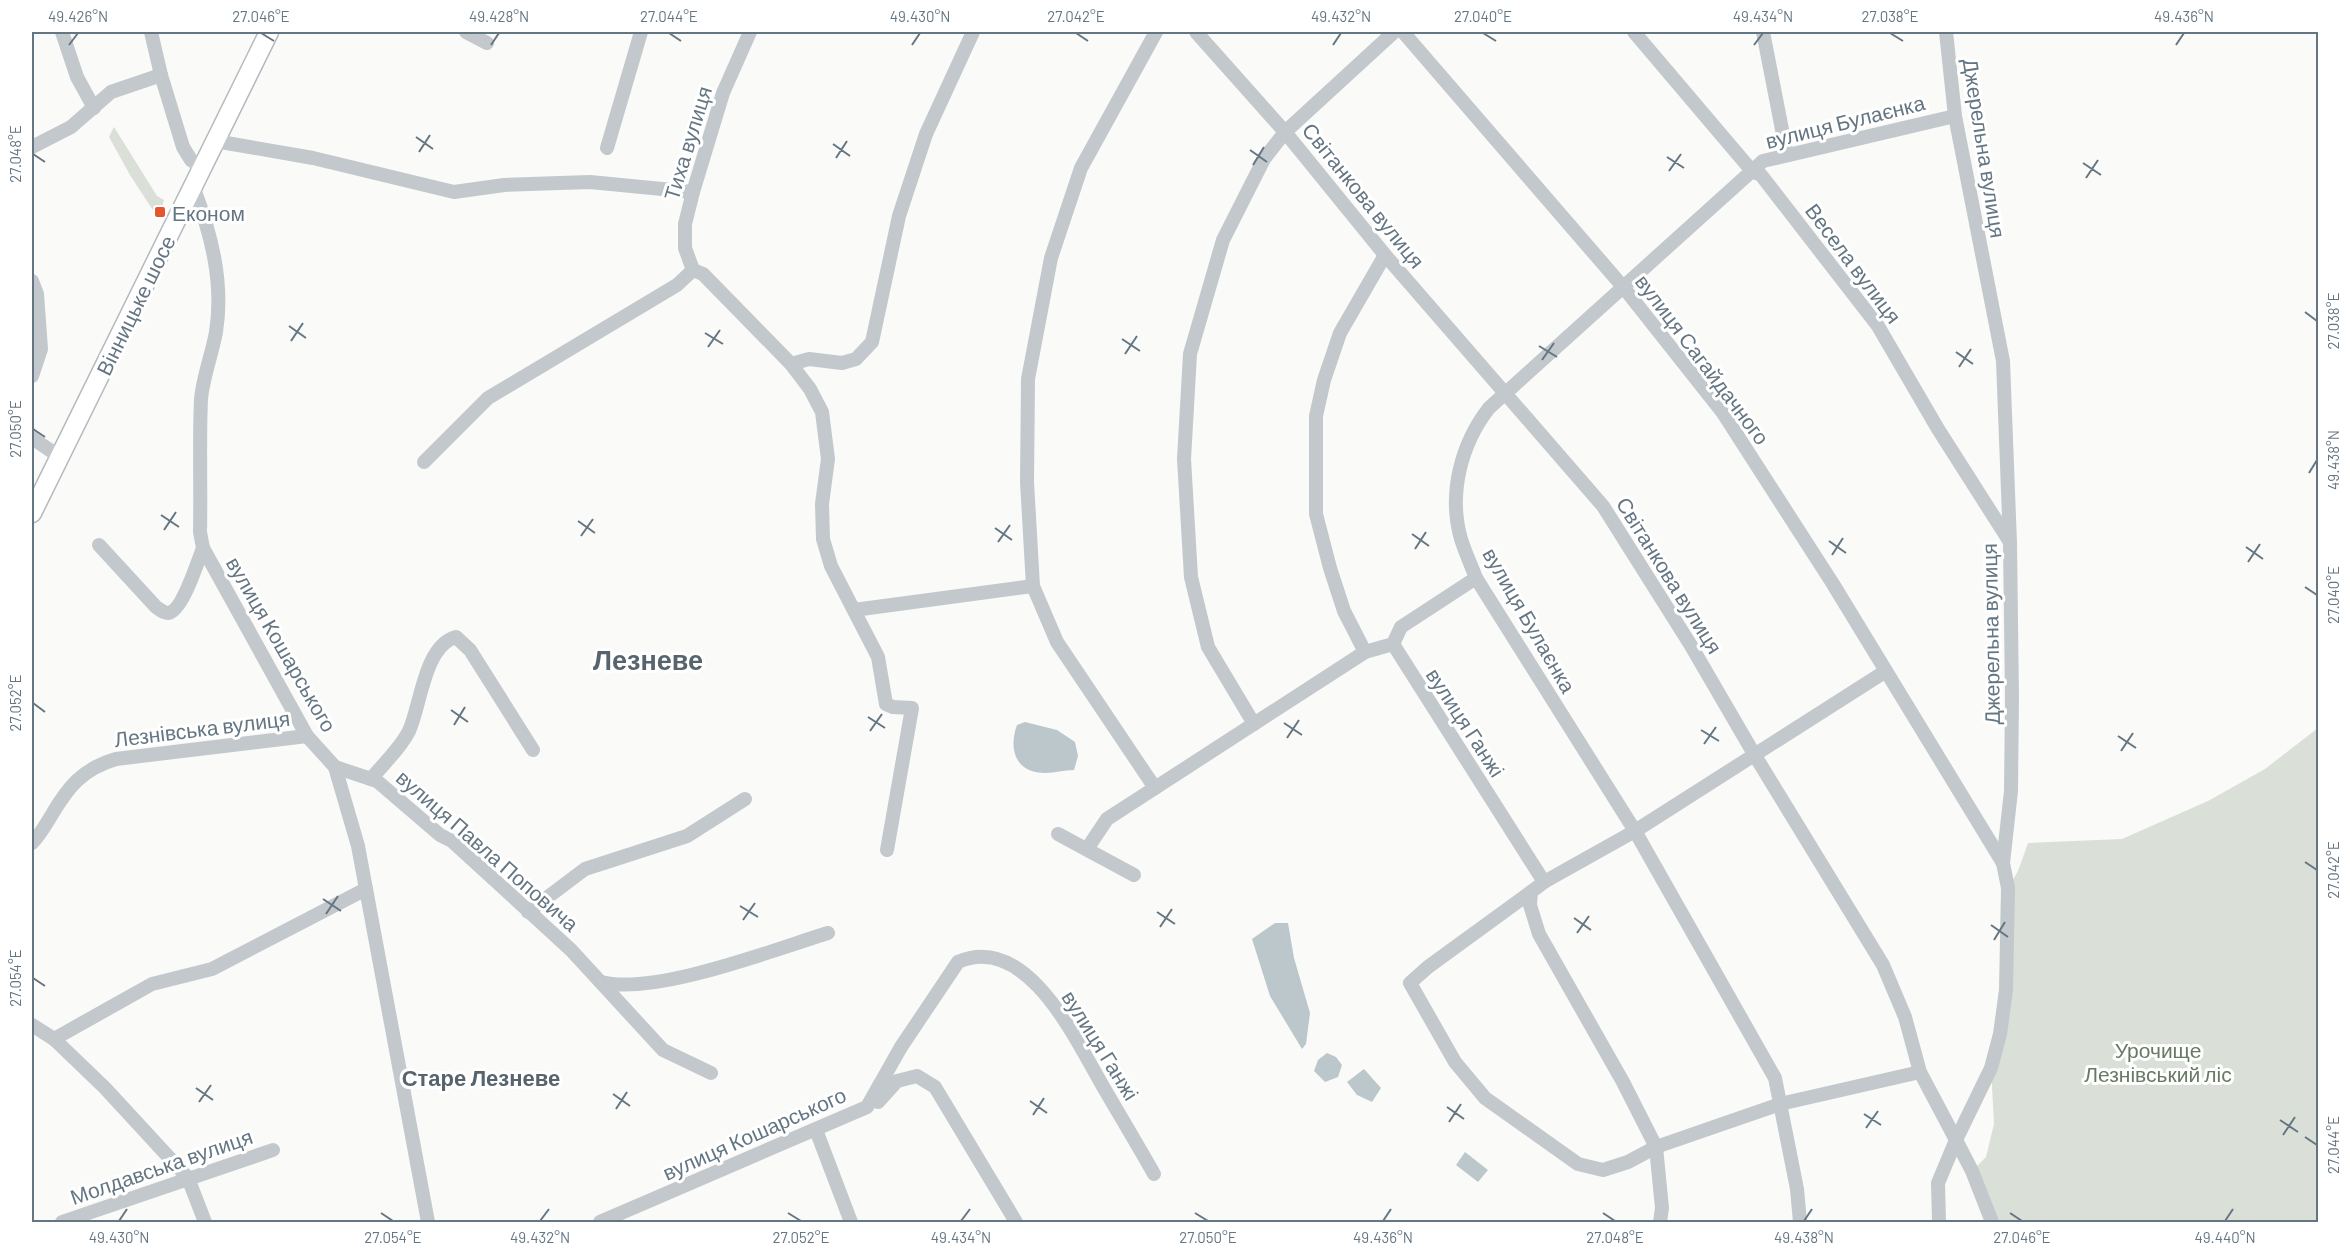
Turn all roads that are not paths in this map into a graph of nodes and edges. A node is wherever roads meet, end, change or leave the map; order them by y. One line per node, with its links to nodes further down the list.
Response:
1 (62, 32): 17 (street)
2 (151, 32): 16 (street)
3 (269, 32): 20 (main road, Вінницьке шосе)
4 (466, 32): 15 (street)
5 (641, 32): 22 (street)
6 (750, 32): 27 (street, Тиха вулиця)
7 (973, 32): 32 (street)
8 (1156, 32): 43 (street)
9 (1196, 32): 19 (street, Світанкова вулиця)
10 (1394, 32): 19 (street)
11 (1403, 32): 31 (street, вулиця Сагайдачного)
12 (1635, 32): 25 (street, Весела вулиця)
13 (1763, 32): 23 (street)
14 (1946, 32): 18 (street, Джерельна вулиця)
15 (487, 43)
16 (161, 75): 17 (street); 24 (street)
17 (94, 108): 21 (street)
18 (1955, 116): 23 (street, вулиця Булаєнка); 39 (street, Джерельна вулиця)
19 (1285, 132): 28 (street, Світанкова вулиця); 48 (street)
20 (215, 141): 24 (main road, Вінницьке шосе); 27 (street)
21 (32, 147)
22 (607, 148)
23 (1787, 155): 25 (street, вулиця Булаєнка)
24 (202, 167): 26 (main road, Вінницьке шосе)
25 (1752, 171): 31 (street, вулиця Булаєнка); 39 (street, Весела вулиця)
26 (193, 186): 36 (main road, Вінницьке шосе); 41 (street, вулиця Кошарського)
27 (693, 192): 29 (street, Тиха вулиця)
28 (1385, 255): 34 (street, Світанкова вулиця); 46 (street)
29 (693, 270): 32 (street); 37 (street)
30 (32, 281): 33 (street)
31 (1623, 288): 34 (street, вулиця Булаєнка); 47 (street, вулиця Сагайдачного)
32 (791, 364): 44 (street)
33 (32, 376)
34 (1504, 393): 42 (street, вулиця Булаєнка); 51 (street, Світанкова вулиця)
35 (32, 438): 36 (street)
36 (60, 457): 38 (main road, Вінницьке шосе)
37 (424, 462)
38 (32, 513)
39 (2010, 543): 61 (street, Джерельна вулиця)
40 (99, 545): 41 (street)
41 (203, 548): 49 (street, вулиця Кошарського)
42 (1476, 578): 45 (street); 56 (street, вулиця Булаєнка)
43 (1033, 586): 44 (street); 54 (street)
44 (854, 610): 60 (street)
45 (1393, 644): 46 (street); 63 (street, вулиця Ганжі)
46 (1365, 652): 48 (street)
47 (1886, 671): 51 (street); 61 (street, вулиця Сагайдачного)
48 (1254, 724): 54 (street)
49 (307, 736): 52 (street, вулиця Кошарського); 58 (street, Лезнівська вулиця)
50 (533, 750): 53 (street)
51 (1754, 754): 56 (street); 72 (street, Світанкова вулиця)
52 (335, 767): 53 (street, вулиця Павла Поповича); 64 (street, вулиця Кошарського)
53 (371, 779): 66 (street, вулиця Павла Поповича)
54 (1155, 788): 59 (street)
55 (745, 799): 66 (street)
56 (1635, 831): 63 (street); 74 (street, вулиця Булаєнка)
57 (1058, 834): 59 (street)
58 (32, 843)
59 (1087, 849): 62 (street)
60 (887, 850)
61 (2003, 863): 77 (street, Джерельна вулиця)
62 (1134, 875)
63 (1544, 882): 65 (street)
64 (366, 889): 71 (street); 84 (street, вулиця Кошарського)
65 (1531, 892): 78 (street); 78 (street)
66 (528, 912): 69 (street, вулиця Павла Поповича)
67 (828, 933): 69 (street)
68 (958, 962): 75 (street, вулиця Кошарського); 80 (street, вулиця Ганжі)
69 (601, 982): 73 (street, вулиця Павла Поповича)
70 (32, 1025): 71 (street)
71 (54, 1039): 81 (street)
72 (1920, 1072): 74 (street); 77 (street, Світанкова вулиця)
73 (711, 1073)
74 (1780, 1104): 78 (street); 89 (street, вулиця Булаєнка)
75 (867, 1107): 76 (street, вулиця Кошарського); 87 (street)
76 (816, 1130): 85 (street, вулиця Кошарського); 86 (street)
77 (1956, 1140): 90 (street); 91 (street)
78 (1656, 1147): 88 (street)
79 (273, 1150): 81 (street, Молдавська вулиця)
80 (1154, 1174)
81 (188, 1178): 82 (street, Молдавська вулиця); 83 (street)
82 (62, 1222)
83 (206, 1222)
84 (428, 1222)
85 (600, 1222)
86 (851, 1222)
87 (1016, 1222)
88 (1660, 1222)
89 (1800, 1222)
90 (1939, 1222)
91 (1992, 1222)

